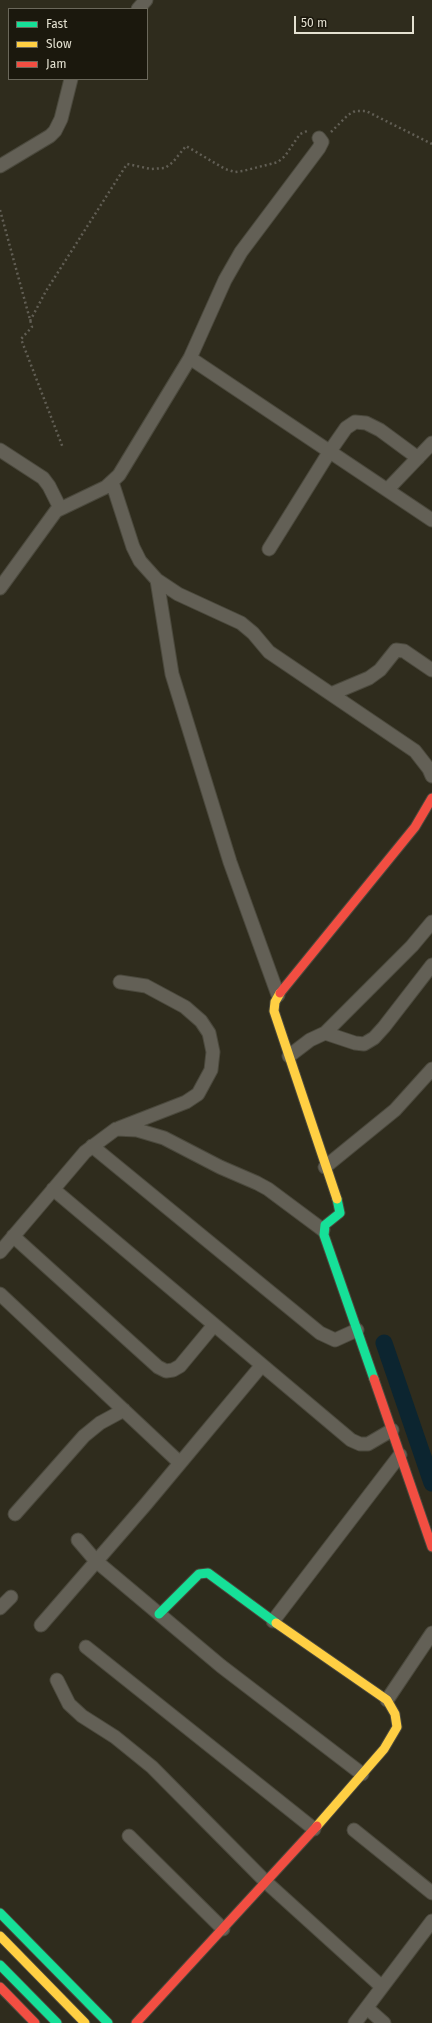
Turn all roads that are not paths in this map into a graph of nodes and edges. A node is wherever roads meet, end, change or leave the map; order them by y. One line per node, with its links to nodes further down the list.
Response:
1 (146, 0): 2 (street)
2 (139, 8)
3 (71, 80): 5 (street)
4 (320, 139): 6 (street)
5 (0, 166)
6 (190, 358): 9 (street); 11 (street)
7 (432, 443): 10 (street)
8 (0, 450): 13 (street)
9 (330, 451): 10 (street); 12 (street); 15 (street)
10 (418, 458): 12 (street)
11 (112, 482): 13 (street); 16 (street)
12 (388, 490): 14 (street)
13 (60, 508): 17 (street)
14 (432, 520)
15 (269, 549)
16 (157, 580): 19 (street); 25 (street)
17 (2, 581)
18 (432, 670): 19 (street)
19 (331, 694): 20 (street)
20 (432, 776)
21 (432, 798): 25 (main road)
22 (432, 922): 26 (street)
23 (432, 965): 26 (street)
24 (120, 982): 29 (street)
25 (278, 995): 27 (main road)
26 (325, 1033): 27 (street)
27 (289, 1056): 31 (main road)
28 (432, 1069): 31 (street)
29 (116, 1129): 30 (street); 33 (street)
30 (92, 1146): 32 (street); 38 (street)
31 (325, 1167): 33 (main road)
32 (53, 1189): 34 (street); 37 (street)
33 (326, 1226): 38 (main road)
34 (14, 1236): 35 (street); 37 (street)
35 (0, 1252)
36 (0, 1294): 40 (street)
37 (214, 1325): 39 (street)
38 (357, 1330): 41 (main road)
39 (262, 1365): 41 (street); 43 (street)
40 (124, 1410): 43 (street); 44 (street)
41 (392, 1430): 42 (main road)
42 (400, 1455): 46 (main road); 51 (street)
43 (180, 1463): 47 (street)
44 (15, 1514)
45 (78, 1540): 47 (street)
46 (432, 1547)
47 (96, 1562): 50 (street); 52 (street)
48 (11, 1597): 49 (street)
49 (0, 1608)
50 (159, 1614): 51 (main road); 57 (street)
51 (273, 1621): 56 (main road)
52 (41, 1625)
53 (432, 1633): 56 (street)
54 (86, 1646): 58 (street)
55 (57, 1680): 61 (street)
56 (387, 1700): 57 (main road)
57 (362, 1774): 58 (main road)
58 (314, 1829): 61 (main road)
59 (354, 1830): 62 (street)
60 (129, 1836): 65 (street)
61 (266, 1882): 65 (main road); 69 (street)
62 (432, 1893)
63 (0, 1913): 74 (main road)
64 (432, 1921): 69 (street)
65 (224, 1929): 75 (main road)
66 (0, 1936): 73 (main road)
67 (0, 1965): 72 (main road)
68 (0, 1987): 71 (main road)
69 (382, 1988): 70 (street)
70 (367, 2008): 76 (street); 77 (street)
71 (35, 2023)
72 (57, 2023)
73 (85, 2023)
74 (108, 2023)
75 (136, 2023)
76 (355, 2023)
77 (384, 2023)

